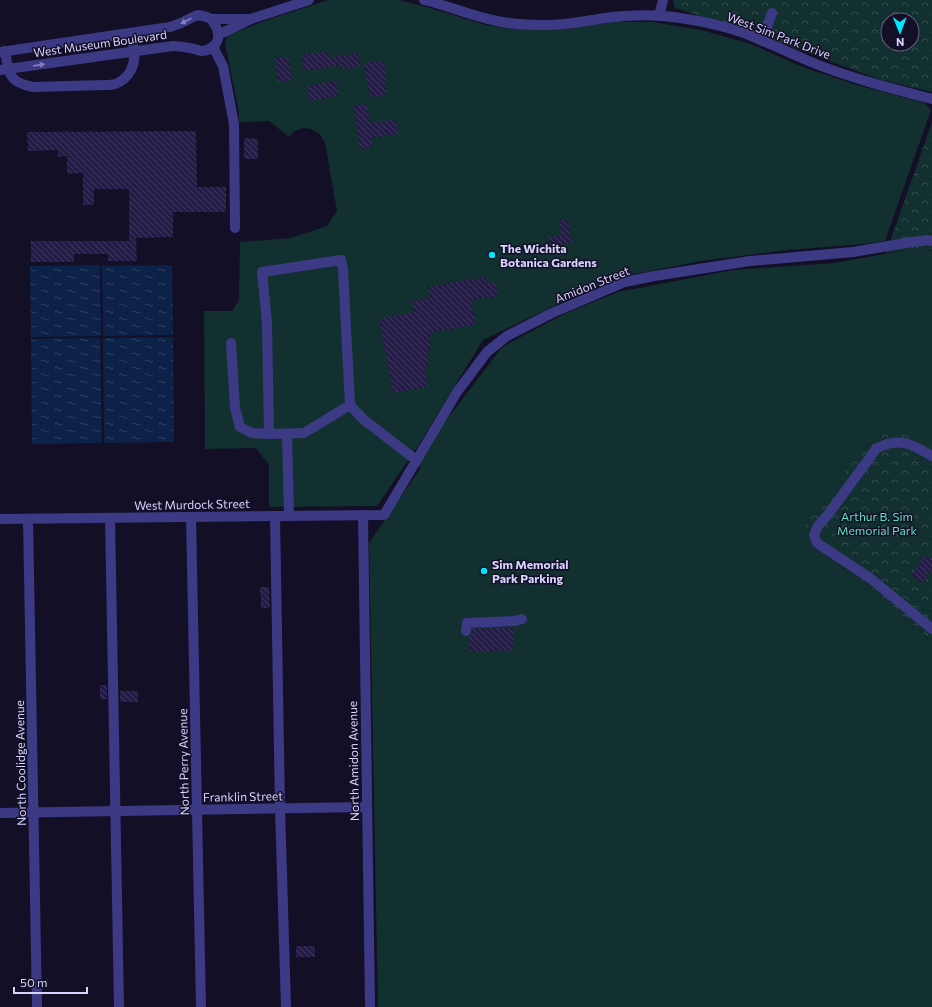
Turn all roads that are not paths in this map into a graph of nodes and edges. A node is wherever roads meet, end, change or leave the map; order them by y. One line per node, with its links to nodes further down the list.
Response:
1 (309, 0): 7 (street)
2 (424, 0): 5 (street, West Sim Park Drive)
3 (663, 0): 5 (street)
4 (772, 13): 10 (street)
5 (659, 16): 10 (street, West Sim Park Drive)
6 (211, 19): 7 (street, West Museum Boulevard); 8 (street, West Museum Boulevard, one-way to 8); 9 (street)
7 (252, 19): 9 (street)
8 (130, 33): 12 (street, West Museum Boulevard); 13 (street)
9 (218, 35): 11 (street)
10 (762, 41): 15 (street, West Sim Park Drive)
11 (213, 47): 13 (street, West Museum Boulevard); 16 (street)
12 (3, 52): 14 (street)
13 (134, 52): 14 (street, West Museum Boulevard, one-way to 13); 14 (street)
14 (4, 70)
15 (932, 99)
16 (235, 228)
17 (932, 241): 23 (street, Amidon Street)
18 (231, 343): 20 (street)
19 (350, 405): 20 (street); 21 (street); 23 (street)
20 (269, 434): 21 (street)
21 (287, 434): 26 (street)
22 (932, 456): 33 (street)
23 (416, 460): 24 (street, Amidon Street)
24 (384, 515): 27 (street, West Murdock Street)
25 (275, 516): 26 (street, West Murdock Street); 28 (street, West Murdock Street); 36 (street)
26 (289, 516): 27 (street, West Murdock Street)
27 (363, 516): 35 (street, North Amidon Avenue)
28 (191, 517): 29 (street, West Murdock Street); 37 (street, North Perry Avenue)
29 (110, 518): 31 (street, West Murdock Street); 38 (street)
30 (0, 519): 31 (street, West Murdock Street)
31 (28, 519): 39 (street, North Coolidge Avenue)
32 (522, 619): 34 (street)
33 (932, 629)
34 (466, 631)
35 (367, 807): 36 (street, Franklin Street); 45 (street, North Amidon Avenue)
36 (280, 808): 37 (street, Franklin Street); 44 (street)
37 (197, 810): 38 (street, Franklin Street); 43 (street, North Perry Avenue)
38 (115, 811): 39 (street, Franklin Street); 42 (street)
39 (34, 812): 40 (street, Franklin Street); 41 (street, North Coolidge Avenue)
40 (0, 813)
41 (37, 1007)
42 (119, 1007)
43 (201, 1007)
44 (286, 1007)
45 (370, 1007)

